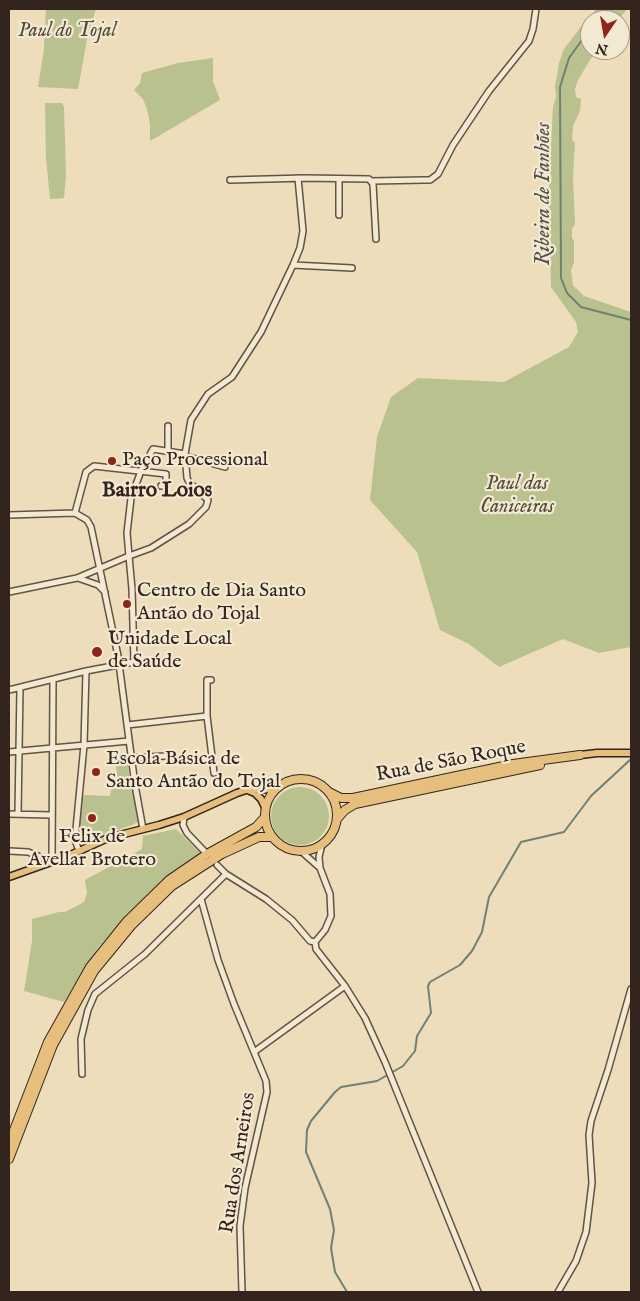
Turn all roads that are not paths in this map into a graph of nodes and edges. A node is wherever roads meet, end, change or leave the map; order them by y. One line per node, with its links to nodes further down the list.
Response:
1 (536, 9): 5 (street)
2 (298, 178): 3 (street); 4 (street); 8 (street)
3 (339, 179): 5 (street); 6 (street)
4 (230, 180)
5 (373, 183): 7 (street)
6 (339, 215)
7 (376, 239)
8 (293, 265): 9 (street); 12 (street)
9 (352, 268)
10 (168, 426): 11 (street)
11 (168, 451): 12 (street); 14 (street)
12 (185, 455): 13 (street); 18 (street)
13 (225, 467)
14 (141, 471): 15 (street); 16 (street); 18 (street)
15 (161, 486)
16 (75, 513): 17 (street); 19 (street)
17 (9, 515)
18 (129, 556): 19 (street); 25 (street)
19 (101, 569): 20 (street); 21 (street)
20 (102, 576): 22 (street); 24 (street)
21 (77, 578): 22 (street); 23 (street)
22 (92, 582): 24 (street)
23 (9, 592)
24 (106, 592): 25 (street)
25 (119, 664): 26 (street); 32 (street)
26 (86, 671): 27 (street); 34 (street)
27 (53, 680): 29 (street); 35 (street)
28 (212, 680): 31 (street)
29 (20, 688): 30 (street); 36 (street)
30 (9, 690)
31 (207, 716): 32 (street); 42 (street)
32 (127, 725): 33 (street)
33 (129, 741): 34 (street); 41 (street)
34 (84, 745): 35 (street); 57 (street)
35 (52, 748): 36 (street); 49 (street)
36 (19, 751): 37 (street); 48 (street)
37 (9, 752)
38 (631, 753): 39 (main road, Rua de São Roque)
39 (580, 755): 45 (highway, Rua de São Roque); 52 (highway, Rua de São Roque)
40 (165, 756): 41 (street)
41 (131, 758): 53 (street)
42 (214, 773)
43 (275, 789): 44 (main road); 45 (highway); 46 (highway)
44 (246, 790): 46 (main road); 50 (main road)
45 (328, 792): 52 (highway)
46 (265, 807): 51 (highway)
47 (9, 814): 48 (street)
48 (18, 814): 49 (street)
49 (52, 815): 61 (street)
50 (184, 816): 53 (main road); 59 (street)
51 (264, 818): 54 (highway); 59 (highway)
52 (337, 819): 55 (highway)
53 (143, 829): 57 (main road)
54 (271, 837): 58 (highway); 73 (highway)
55 (322, 844): 58 (highway); 63 (street)
56 (9, 851): 60 (street)
57 (80, 851): 61 (main road)
58 (302, 852): 63 (street)
59 (207, 854): 72 (highway)
60 (38, 856)
61 (52, 861): 65 (main road)
62 (218, 864): 64 (street)
63 (320, 868): 67 (street)
64 (226, 874): 66 (street); 67 (street)
65 (9, 877)
66 (202, 899): 70 (street, Rua dos Arneiros); 71 (street)
67 (315, 942): 68 (street)
68 (344, 986): 70 (street); 75 (street)
69 (631, 989): 76 (street)
70 (254, 1052): 74 (street, Rua dos Arneiros)
71 (82, 1074)
72 (9, 1143)
73 (9, 1159)
74 (242, 1292)
75 (478, 1292)
76 (558, 1292)

